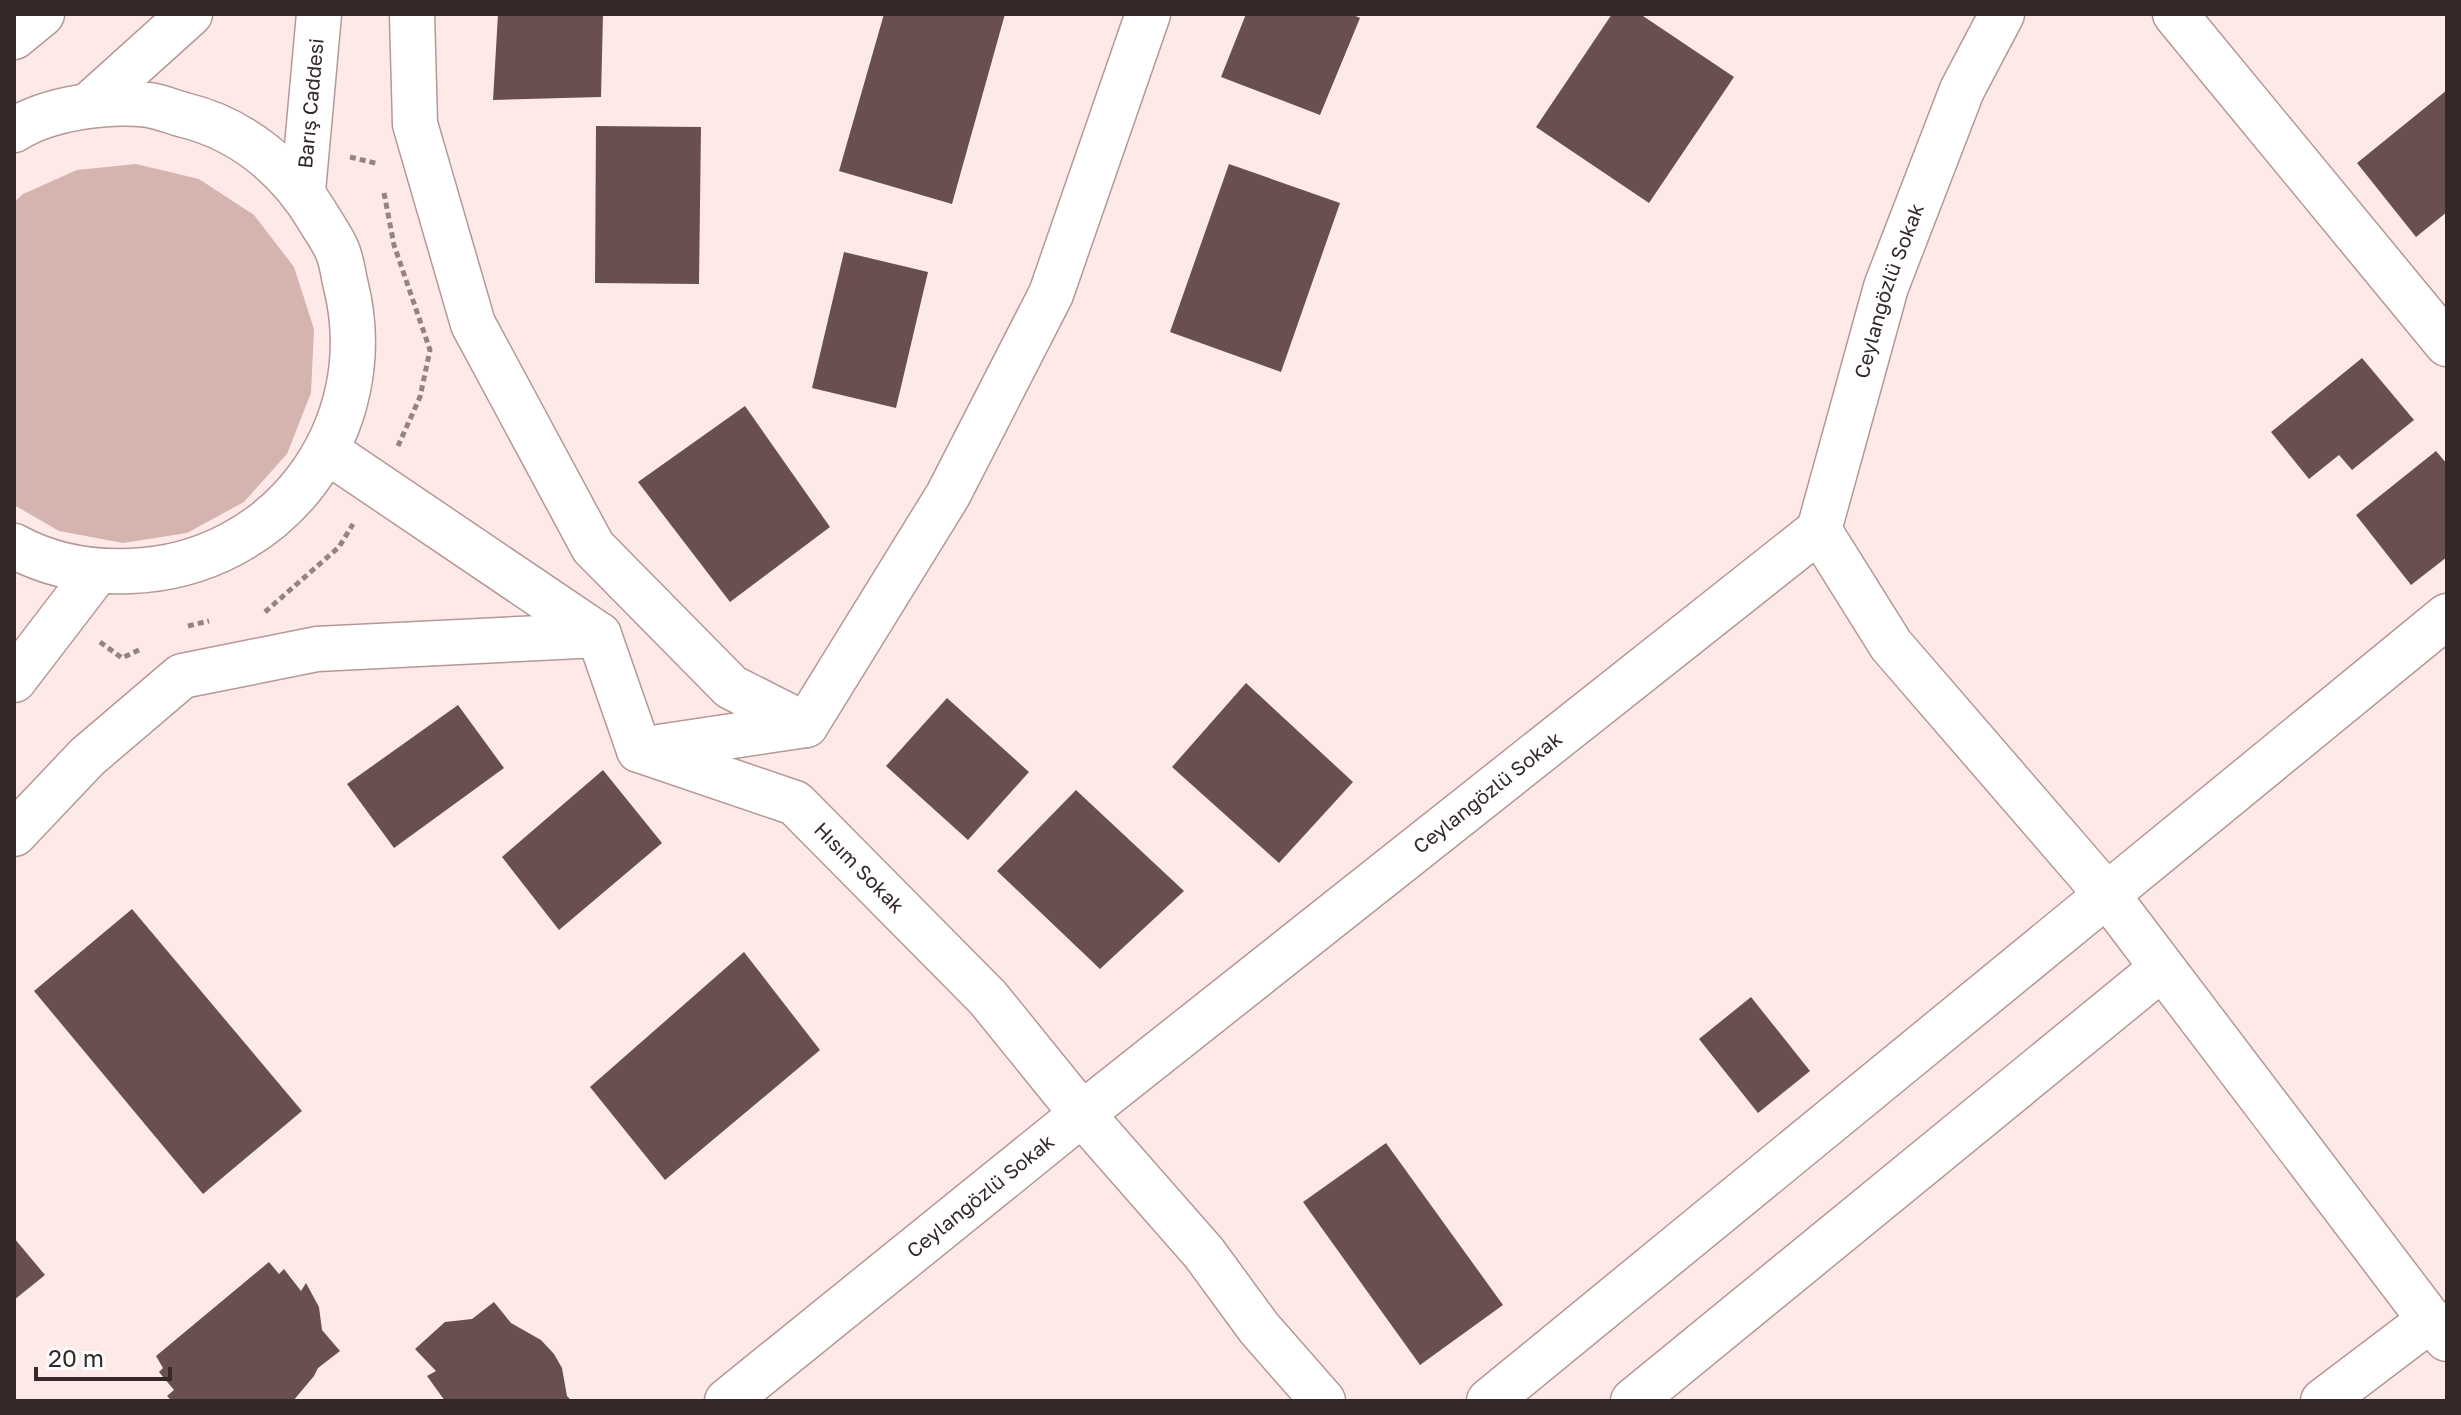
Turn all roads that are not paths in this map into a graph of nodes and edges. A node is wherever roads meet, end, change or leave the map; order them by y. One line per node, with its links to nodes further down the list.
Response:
1 (42, 14): 8 (street)
2 (190, 14): 9 (street)
3 (319, 14): 11 (street, Barış Caddesi)
4 (412, 14): 20 (street)
5 (1148, 14): 20 (street)
6 (2002, 14): 14 (street, Ceylangözlü Sokak)
7 (2175, 14): 12 (street)
8 (14, 37)
9 (89, 105): 10 (street); 11 (street)
10 (14, 130)
11 (303, 191): 13 (street)
12 (2447, 344)
13 (327, 451): 16 (street); 18 (street)
14 (1819, 530): 23 (street); 25 (street, Ceylangözlü Sokak)
15 (14, 546): 16 (street)
16 (96, 573): 19 (street)
17 (2447, 616): 23 (street)
18 (599, 635): 21 (street); 22 (street)
19 (14, 680)
20 (806, 725): 21 (street)
21 (639, 750): 25 (street, Hısım Sokak)
22 (14, 834)
23 (2108, 896): 24 (street); 29 (street)
24 (2162, 968): 26 (street); 30 (street)
25 (1082, 1114): 27 (street, Ceylangözlü Sokak); 28 (street, Hısım Sokak)
26 (2439, 1330): 31 (street)
27 (727, 1401)
28 (1323, 1401)
29 (1489, 1401)
30 (1633, 1401)
31 (2323, 1401)

